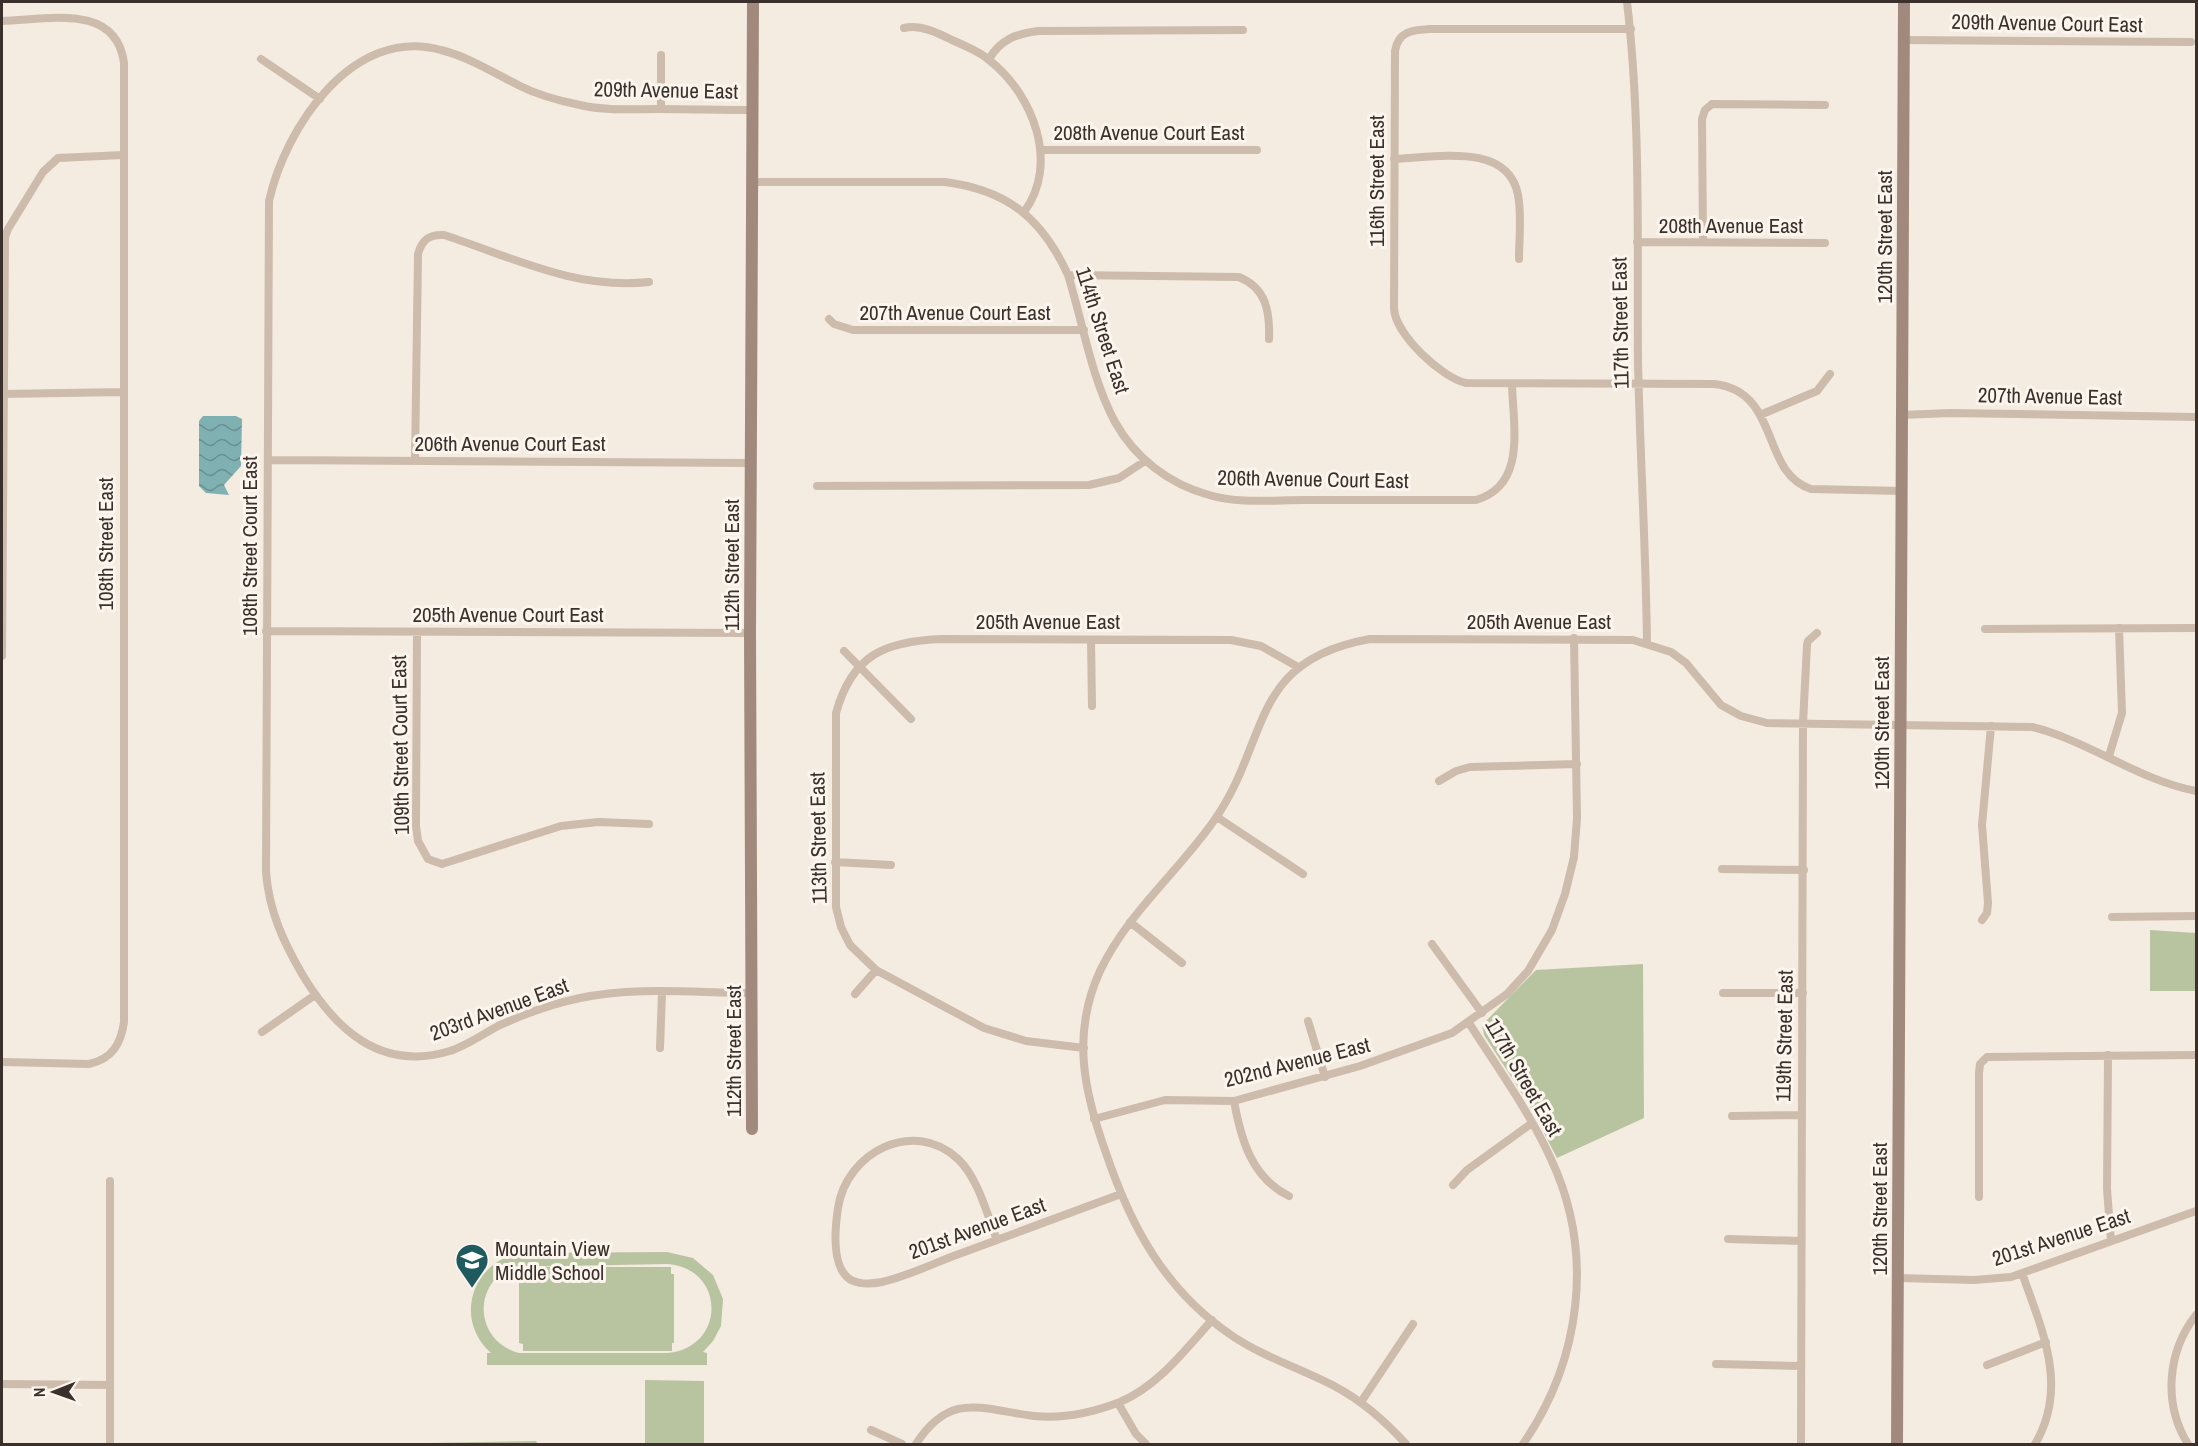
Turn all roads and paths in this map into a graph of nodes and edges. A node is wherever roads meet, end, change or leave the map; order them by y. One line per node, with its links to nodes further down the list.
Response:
1 (753, 2): 16 (street, 112th Street East)
2 (1628, 2): 6 (street, 117th Street East)
3 (1904, 2): 8 (street, 120th Street East)
4 (2, 21): 19 (street, 108th Street East)
5 (904, 28): 12 (street)
6 (1631, 29): 20 (street, 116th Street East); 24 (street, 117th Street East)
7 (1243, 30): 12 (street)
8 (1904, 40): 9 (street, 209th Avenue Court East); 38 (street, 120th Street East)
9 (2191, 42)
10 (660, 55): 15 (street)
11 (261, 59): 13 (street)
12 (988, 59): 17 (street)
13 (320, 99): 15 (street, 209th Avenue East); 40 (street, 108th Street Court East)
14 (1825, 105): 23 (street)
15 (661, 109): 16 (street, 209th Avenue East)
16 (753, 110): 21 (street, 112th Street East)
17 (1041, 150): 18 (street, 208th Avenue Court East); 22 (street)
18 (1257, 150)
19 (123, 155): 35 (street, 108th Street East); 36 (street)
20 (1394, 159): 26 (street); 33 (street, 116th Street East)
21 (753, 182): 22 (street); 43 (street, 112th Street East)
22 (1024, 212): 27 (street, 114th Street East)
23 (1703, 241): 24 (street, 208th Avenue East); 25 (street, 208th Avenue East)
24 (1637, 242): 34 (street, 117th Street East)
25 (1825, 243)
26 (1519, 260)
27 (1068, 275): 30 (street, 114th Street East); 31 (street)
28 (649, 282): 41 (street)
29 (829, 319): 30 (street, 207th Avenue Court East)
30 (1084, 330): 42 (street, 114th Street East)
31 (1269, 339)
32 (1830, 374): 37 (street)
33 (1512, 384): 34 (street); 42 (street, 206th Avenue Court East)
34 (1639, 385): 37 (street); 55 (street, 117th Street East)
35 (123, 392): 36 (street); 97 (street, 108th Street East)
36 (3, 394): 57 (street)
37 (1760, 414): 45 (street)
38 (1902, 416): 39 (street, 207th Avenue East); 45 (street, 120th Street East)
39 (2196, 417)
40 (268, 460): 41 (street, 206th Avenue Court East); 49 (street, 108th Street Court East)
41 (415, 460): 43 (street, 206th Avenue Court East)
42 (1145, 461): 44 (street)
43 (751, 463): 51 (street, 112th Street East)
44 (818, 486)
45 (1902, 491): 63 (street, 120th Street East)
46 (2119, 628): 47 (street); 48 (street); 65 (street)
47 (2196, 628)
48 (1985, 629)
49 (266, 631): 50 (street, 205th Avenue Court East); 88 (street, 108th Street Court East)
50 (417, 632): 51 (street, 205th Avenue Court East); 70 (street, 109th Street Court East)
51 (750, 633): 84 (street, 112th Street East)
52 (1817, 633): 62 (street, 119th Street East)
53 (1574, 639): 55 (street, 205th Avenue East); 59 (street, 205th Avenue East); 66 (street, 117th Street East)
54 (1091, 640): 58 (street, 205th Avenue East); 59 (street, 205th Avenue East); 60 (street)
55 (1647, 644): 62 (street, 205th Avenue East)
56 (844, 651): 58 (street)
57 (2, 656)
58 (860, 667): 61 (street); 71 (street, 113th Street East)
59 (1298, 668): 69 (street)
60 (1092, 706)
61 (911, 718)
62 (1803, 723): 63 (street, 205th Avenue East); 74 (street, 119th Street East)
63 (1901, 726): 64 (street, 205th Avenue East); 116 (street, 120th Street East)
64 (1991, 726): 65 (street, 205th Avenue East); 78 (street)
65 (2109, 756): 68 (street, 205th Avenue East)
66 (1577, 764): 67 (street); 89 (street, 117th Street East)
67 (1439, 781)
68 (2196, 791)
69 (1217, 817): 75 (street); 79 (street)
70 (649, 824)
71 (836, 862): 72 (street); 82 (street, 113th Street East)
72 (891, 865)
73 (1722, 869): 74 (street)
74 (1804, 870): 86 (street, 119th Street East)
75 (1303, 874)
76 (2196, 916): 77 (street)
77 (2112, 917)
78 (1982, 920)
79 (1130, 922): 81 (street); 94 (street)
80 (1432, 944): 89 (street)
81 (1182, 963)
82 (876, 970): 87 (street); 94 (street)
83 (662, 993): 84 (street, 203rd Avenue East); 88 (street, 203rd Avenue East); 93 (street)
84 (752, 993): 104 (street, 112th Street East)
85 (1723, 993): 86 (street)
86 (1803, 993): 100 (street, 119th Street East)
87 (855, 994)
88 (315, 995): 92 (street)
89 (1482, 1013): 91 (street, 117th Street East)
90 (1308, 1021): 98 (street)
91 (1468, 1023): 98 (street, 202nd Avenue East); 103 (street, 117th Street East)
92 (262, 1032)
93 (660, 1048)
94 (1084, 1048): 102 (street)
95 (2108, 1055): 96 (street); 109 (street); 114 (street)
96 (2196, 1055)
97 (2, 1062)
98 (1324, 1077): 99 (street, 202nd Avenue East)
99 (1234, 1101): 102 (street, 202nd Avenue East); 108 (street)
100 (1800, 1115): 101 (street); 113 (street, 119th Street East)
101 (1732, 1116)
102 (1094, 1119): 107 (street)
103 (1532, 1123): 106 (street); 135 (street, 117th Street East)
104 (753, 1129)
105 (110, 1181): 125 (street)
106 (1453, 1185)
107 (1121, 1194): 112 (street, 201st Avenue East); 118 (street)
108 (1289, 1196)
109 (1979, 1197)
110 (2196, 1210): 114 (street, 201st Avenue East)
111 (1728, 1239): 113 (street)
112 (997, 1240): 112 (street, 201st Avenue East)
113 (1801, 1241): 123 (street, 119th Street East)
114 (2110, 1241): 115 (street, 201st Avenue East)
115 (2022, 1273): 116 (street, 201st Avenue East); 120 (street)
116 (1898, 1278): 137 (street, 120th Street East)
117 (2196, 1316): 139 (street)
118 (1212, 1320): 126 (street); 127 (street)
119 (1413, 1324): 126 (street)
120 (2046, 1342): 122 (street); 138 (street)
121 (1716, 1364): 123 (street)
122 (1988, 1365)
123 (1800, 1366): 136 (street, 119th Street East)
124 (2, 1384): 125 (street)
125 (110, 1385): 130 (street)
126 (1361, 1402): 129 (street)
127 (1118, 1403): 132 (street); 133 (street)
128 (871, 1430): 131 (street)
129 (1403, 1441): 134 (street)
130 (110, 1444)
131 (902, 1444)
132 (916, 1444)
133 (1146, 1444)
134 (1391, 1444)
135 (1523, 1444)
136 (1801, 1444)
137 (1897, 1444)
138 (2035, 1444)
139 (2188, 1444)

